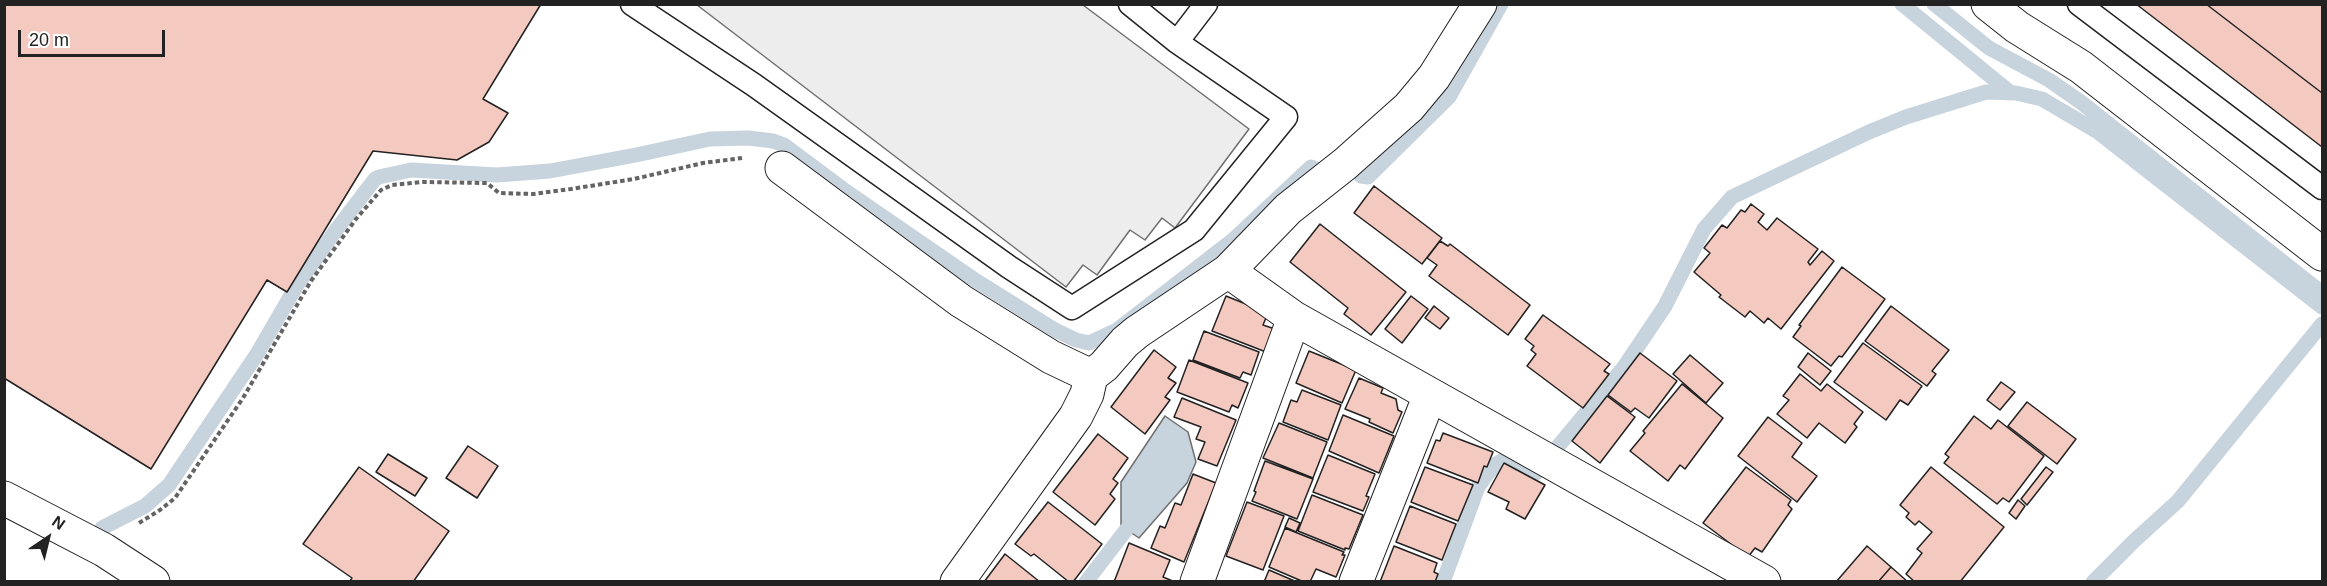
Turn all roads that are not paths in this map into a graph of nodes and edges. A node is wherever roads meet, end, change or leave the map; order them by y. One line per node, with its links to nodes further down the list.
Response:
1 (632, 4): 7 (lane)
2 (1130, 4): 7 (lane)
3 (1206, 4): 7 (lane)
4 (1480, 4): 11 (street)
5 (1988, 4): 10 (street)
6 (2079, 4): 9 (lane)
7 (1177, 42)
8 (782, 168): 13 (street)
9 (2322, 188)
10 (2322, 254)
11 (1228, 271): 12 (street); 13 (street)
12 (1294, 318): 14 (street); 18 (street)
13 (1090, 376): 17 (street)
14 (1430, 395): 19 (street); 20 (street)
15 (4, 498): 16 (street)
16 (153, 582)
17 (957, 582)
18 (1197, 582)
19 (1356, 582)
20 (1764, 582)

